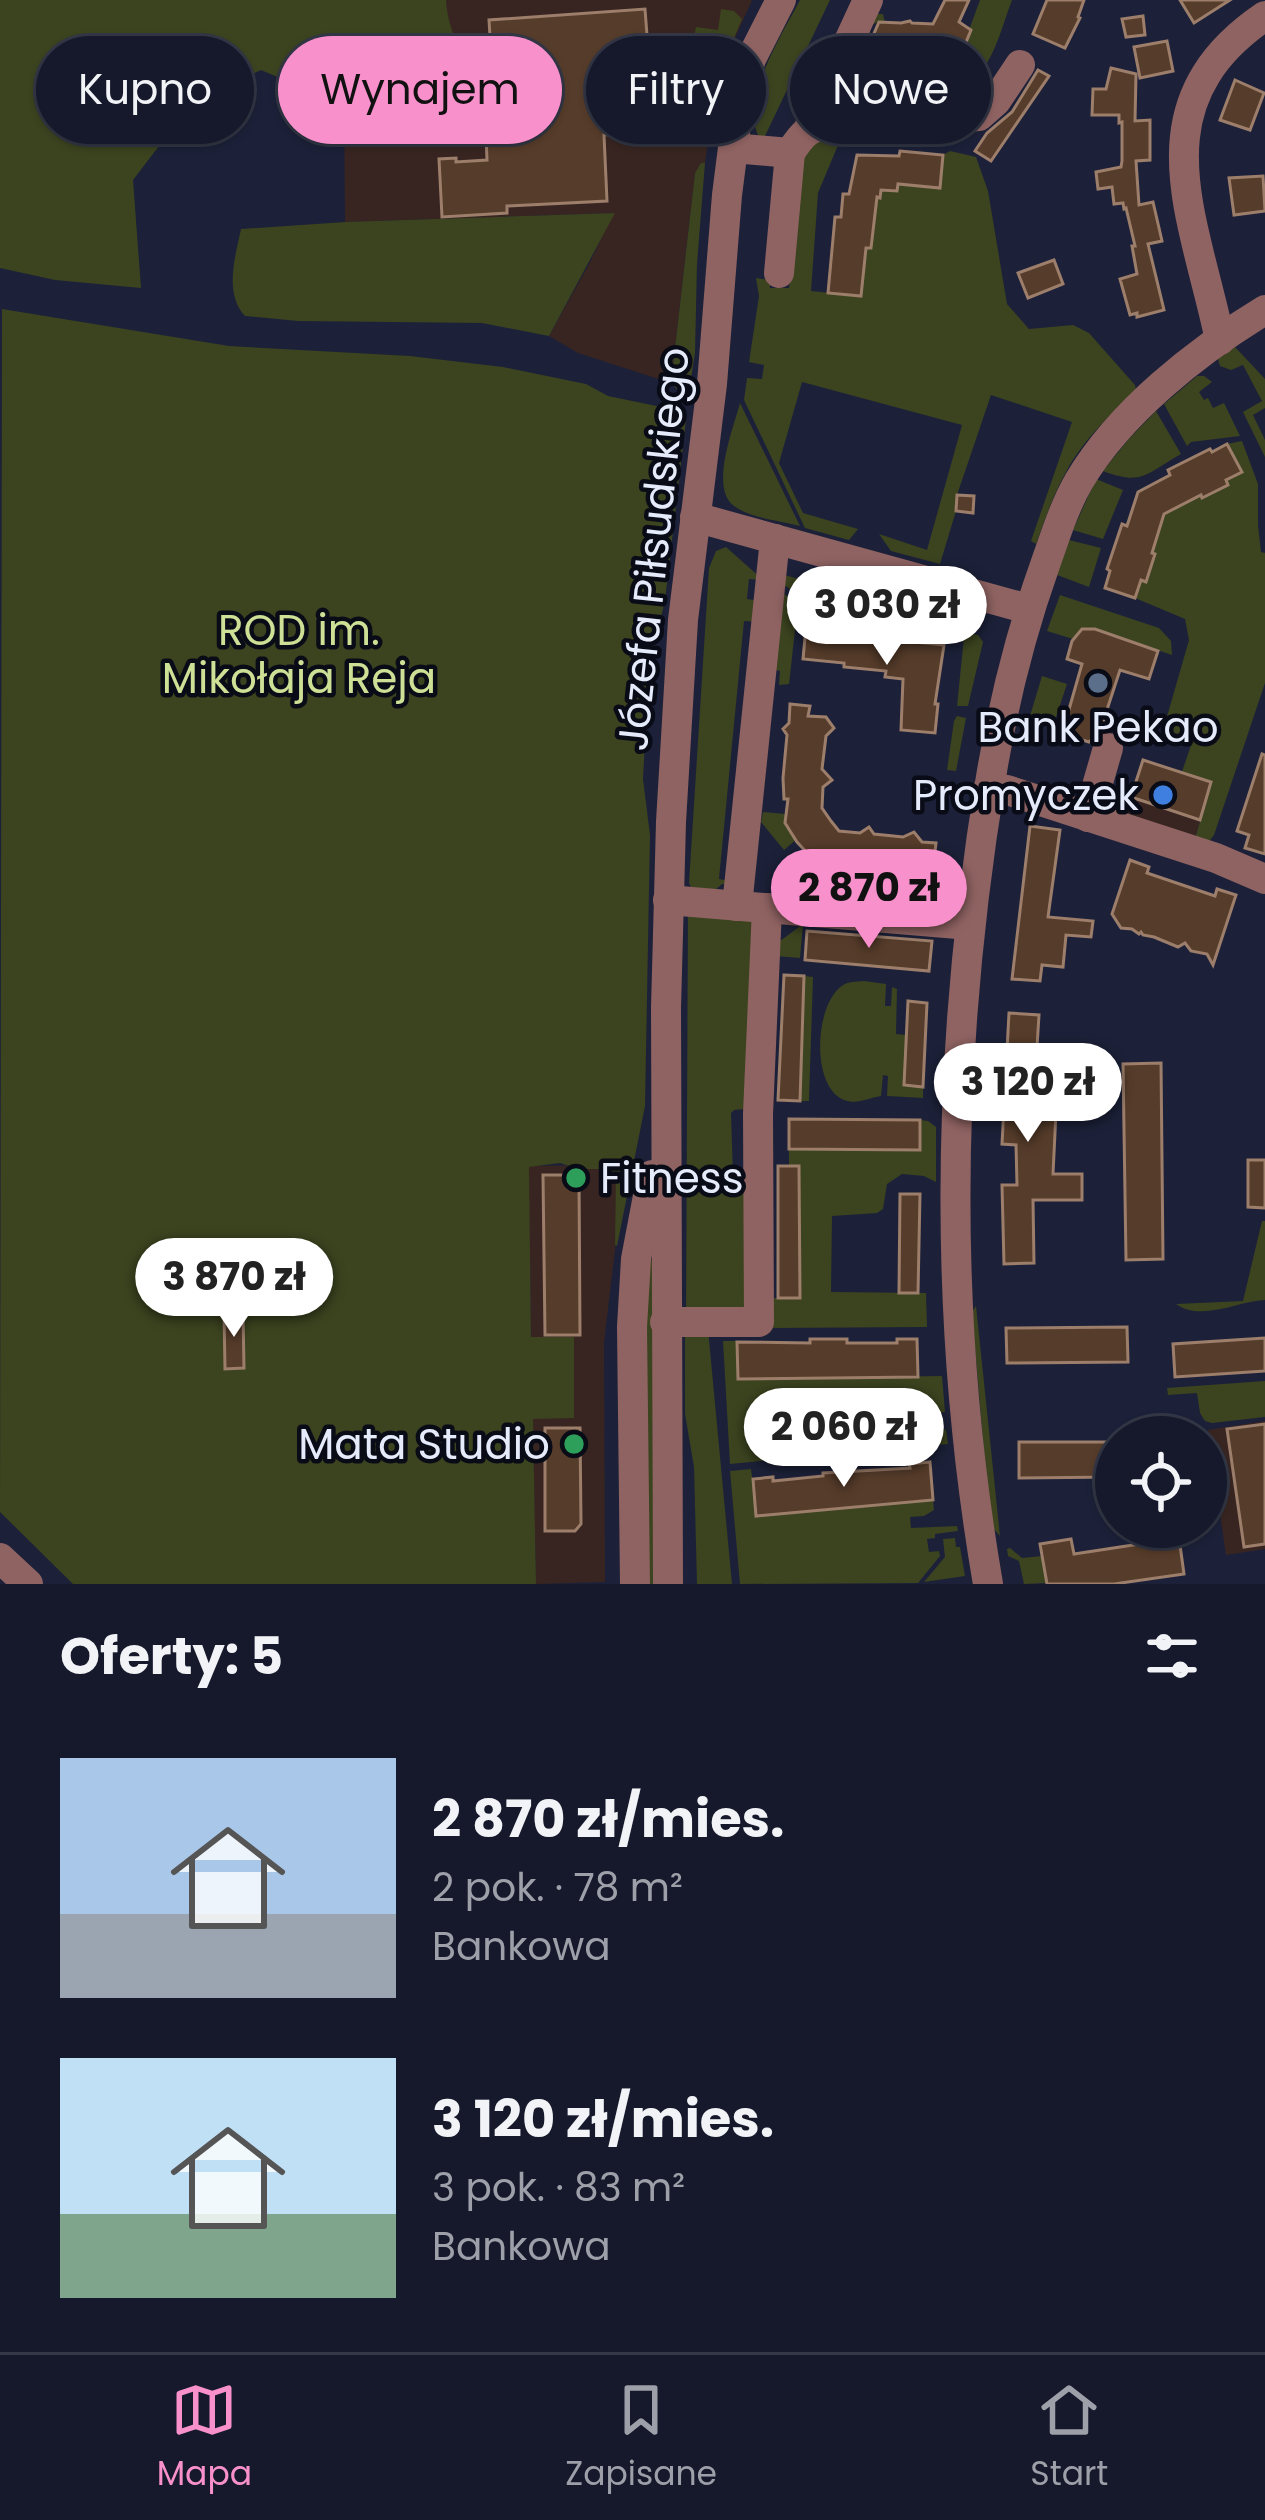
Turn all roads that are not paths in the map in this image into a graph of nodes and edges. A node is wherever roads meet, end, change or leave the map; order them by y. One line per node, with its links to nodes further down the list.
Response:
1 (781, 0): 9 (street, Józefa Piłsudskiego)
2 (868, 0): 4 (street)
3 (1265, 16): 12 (street)
4 (851, 36)
5 (1020, 65): 6 (street)
6 (991, 105)
7 (790, 143): 9 (street)
8 (799, 144): 10 (street)
9 (733, 148): 13 (street, Józefa Piłsudskiego)
10 (779, 273)
11 (1265, 310): 12 (street)
12 (1220, 340): 15 (street)
13 (695, 517): 14 (street); 21 (street, Józefa Piłsudskiego)
14 (775, 539): 15 (street); 22 (street)
15 (1034, 595): 17 (street)
16 (1108, 748): 18 (street)
17 (989, 787): 18 (street); 23 (street)
18 (1088, 817): 19 (street)
19 (1265, 879)
20 (830, 897): 23 (street)
21 (668, 900): 22 (street); 24 (street, Józefa Piłsudskiego)
22 (752, 907): 23 (street); 25 (street)
23 (957, 924): 30 (street)
24 (665, 1116): 25 (street, Józefa Piłsudskiego); 28 (street, Józefa Piłsudskiego)
25 (665, 1322): 29 (street, Józefa Piłsudskiego)
26 (0, 1558): 27 (street)
27 (28, 1584)
28 (635, 1584)
29 (668, 1584)
30 (988, 1584)

